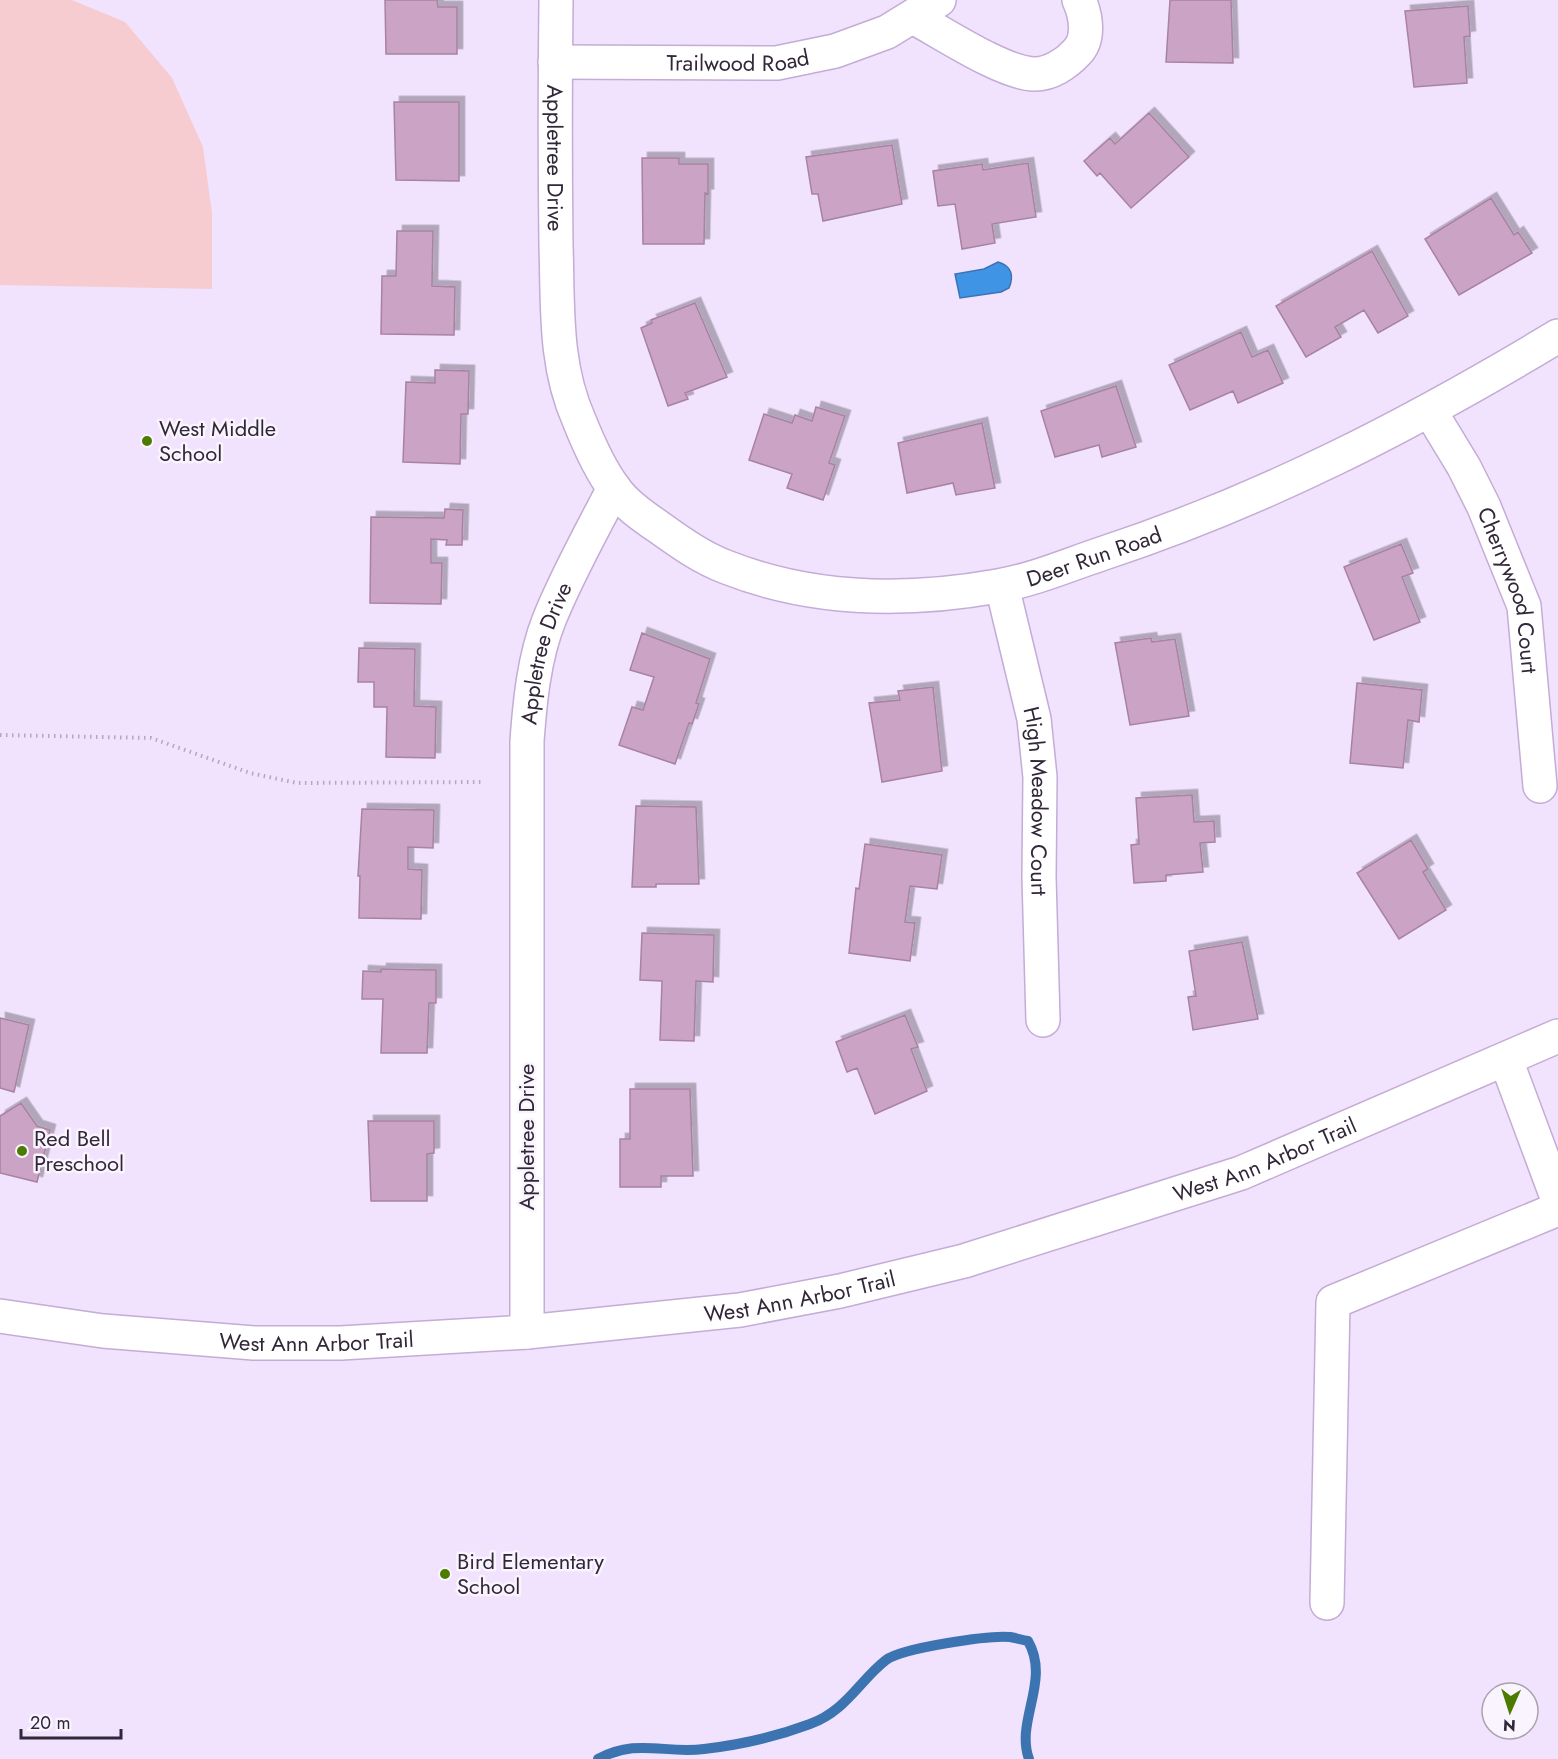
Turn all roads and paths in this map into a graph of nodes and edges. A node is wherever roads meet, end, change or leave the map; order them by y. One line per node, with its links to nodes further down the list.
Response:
1 (556, 0): 4 (street, Appletree Drive)
2 (1079, 0): 3 (street, Trailwood Road)
3 (926, 8): 4 (street, Trailwood Road)
4 (555, 62): 7 (street, Appletree Drive)
5 (1558, 336): 6 (street, Deer Run Road)
6 (1430, 411): 8 (street, Deer Run Road); 11 (street, Cherrywood Court)
7 (614, 488): 8 (street, Deer Run Road); 18 (street, Appletree Drive)
8 (1002, 585): 12 (street, High Meadow Court)
9 (0, 735): 10 (path)
10 (484, 782)
11 (1540, 786)
12 (1043, 1020)
13 (1558, 1036): 14 (street, West Ann Arbor Trail)
14 (1506, 1060): 15 (street); 18 (street, West Ann Arbor Trail)
15 (1558, 1200)
16 (1558, 1209): 19 (street)
17 (0, 1316): 18 (street, West Ann Arbor Trail)
18 (527, 1332)
19 (1327, 1603)

